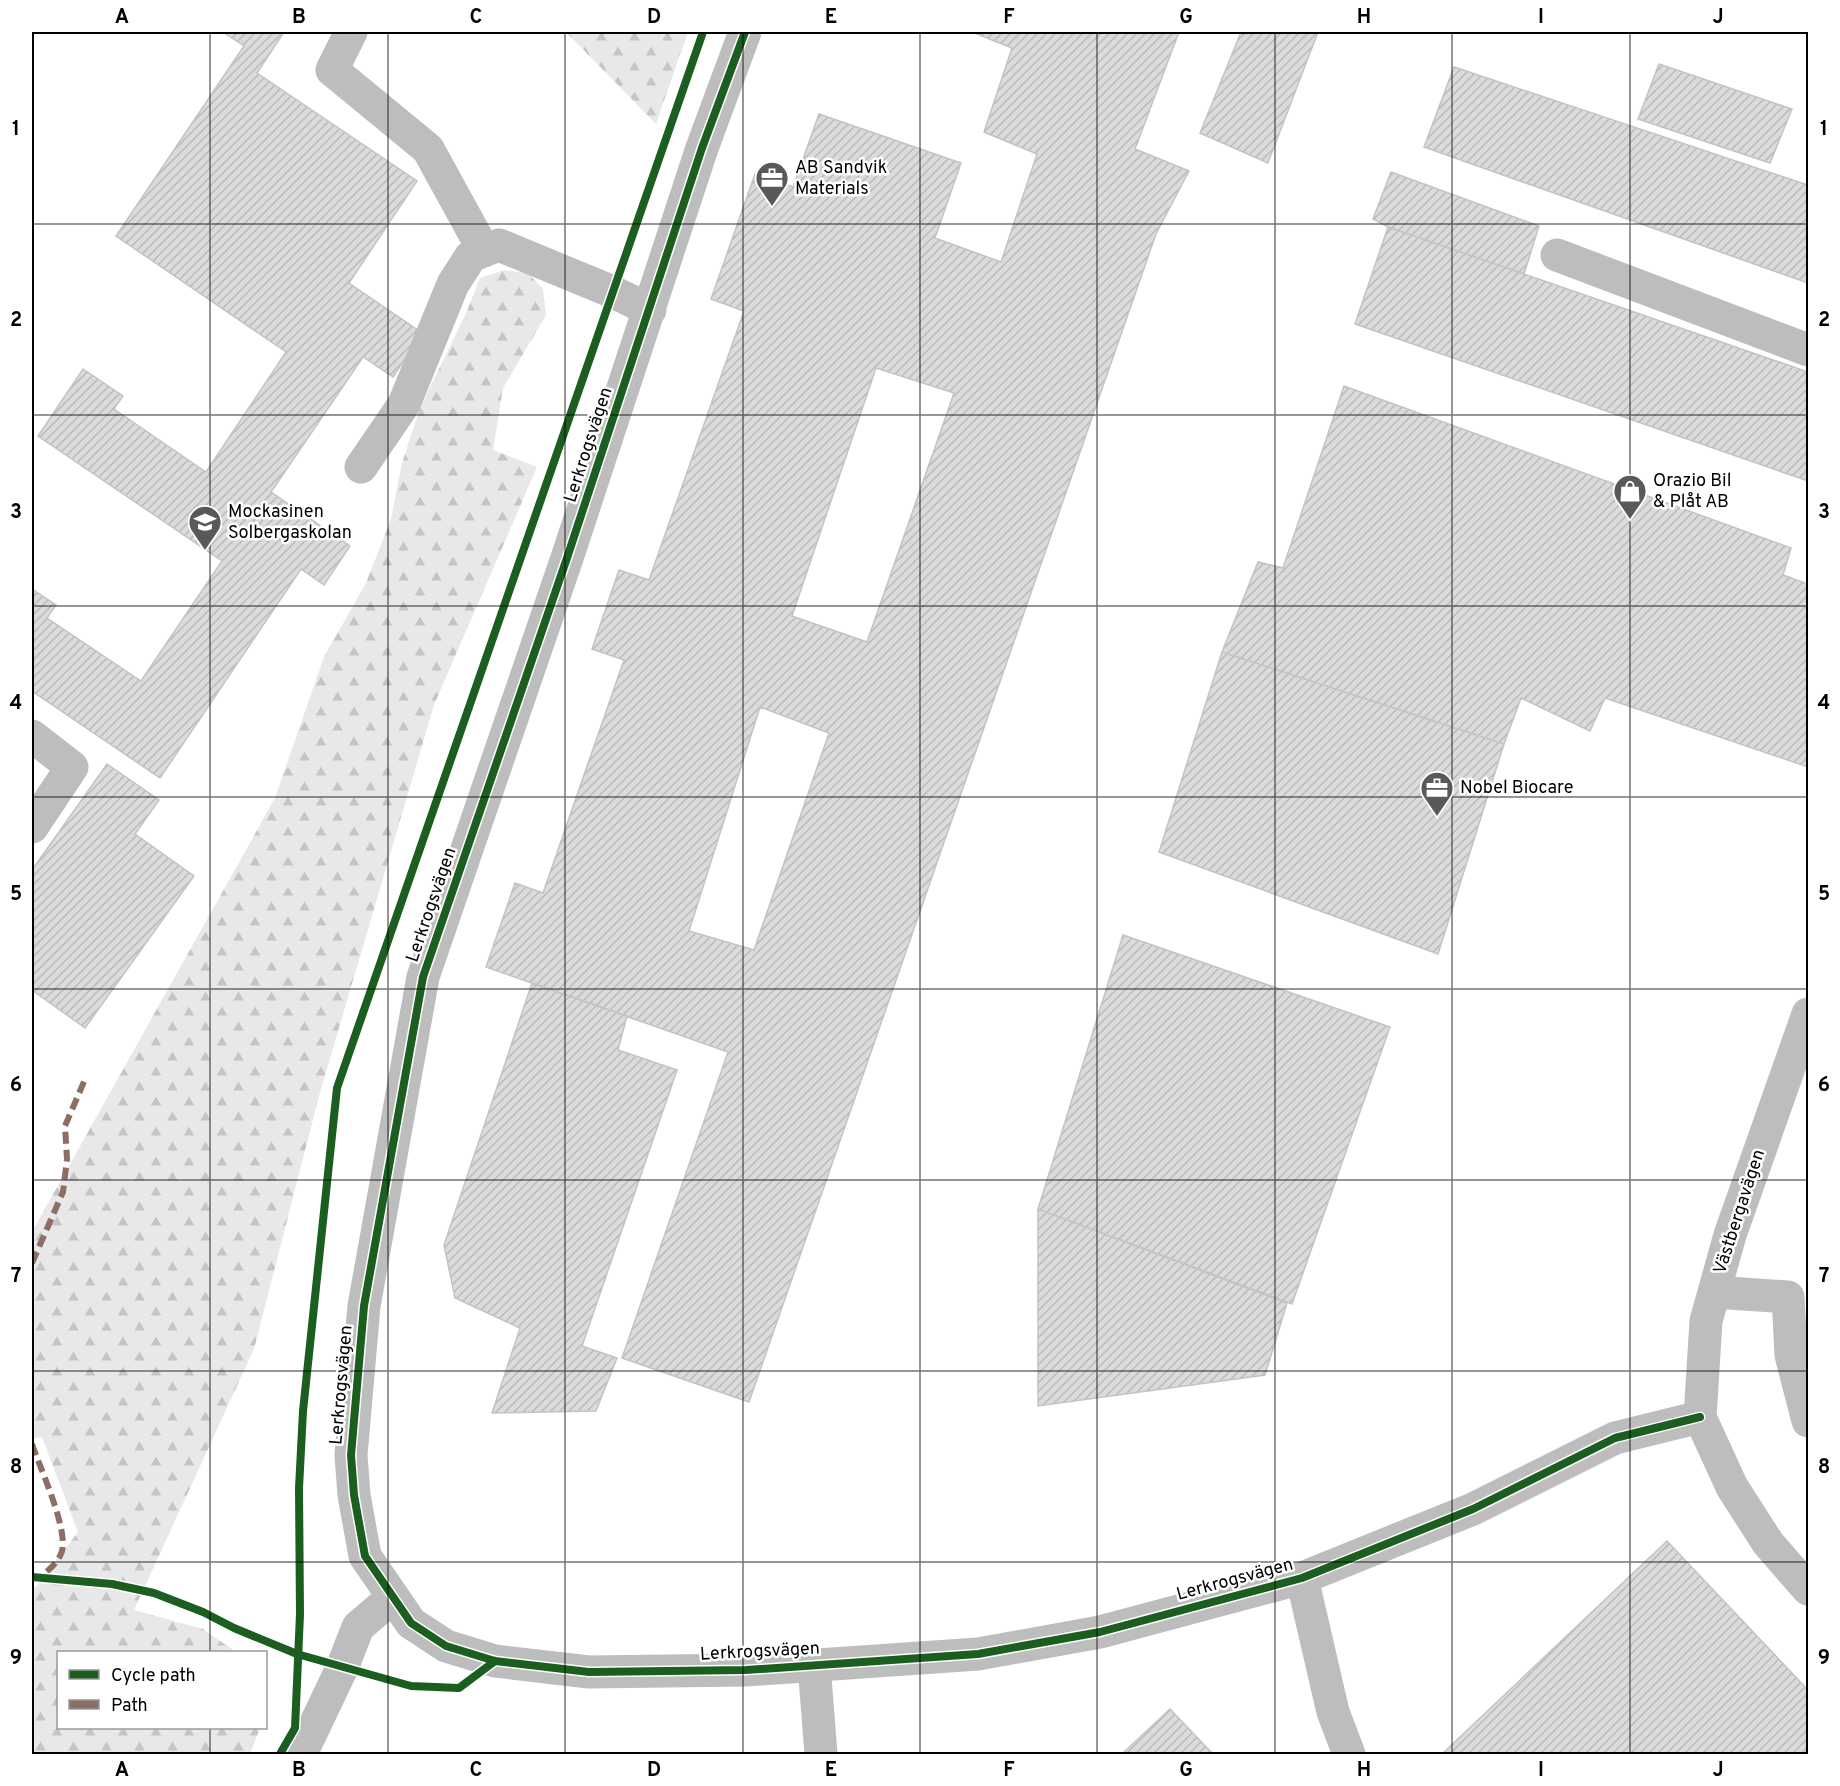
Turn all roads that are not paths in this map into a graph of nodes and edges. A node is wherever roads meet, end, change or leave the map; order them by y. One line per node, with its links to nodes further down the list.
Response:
1 (351, 32): 3 (street)
2 (745, 32): 5 (street, Lerkrogsvägen)
3 (484, 251): 5 (street); 7 (street)
4 (1557, 255): 6 (street)
5 (650, 310): 16 (street, Lerkrogsvägen)
6 (1809, 350)
7 (361, 467)
8 (32, 736): 9 (street)
9 (32, 826)
10 (1809, 1014): 11 (street, Västbergavägen)
11 (1714, 1292): 12 (street, Västbergavägen); 13 (street)
12 (1700, 1417): 14 (street, Lerkrogsvägen); 15 (street)
13 (1809, 1421)
14 (1302, 1578): 17 (street, Lerkrogsvägen); 20 (street)
15 (1809, 1589)
16 (393, 1597): 17 (street, Lerkrogsvägen); 18 (street)
17 (814, 1665): 19 (street)
18 (302, 1755)
19 (821, 1755)
20 (1348, 1755)

